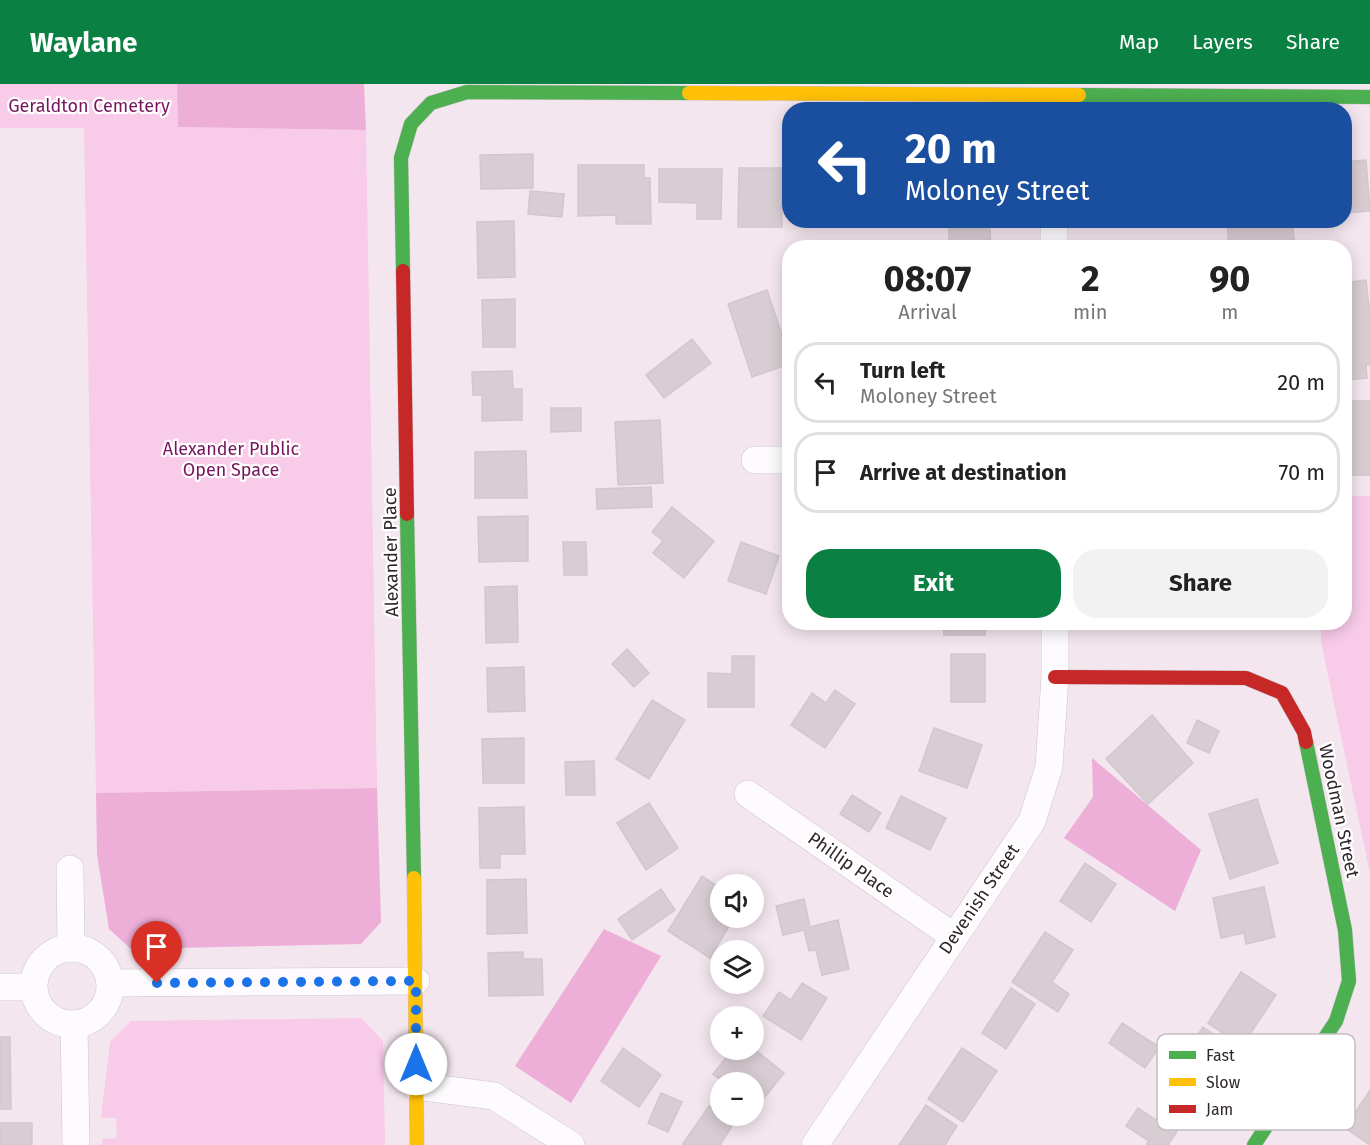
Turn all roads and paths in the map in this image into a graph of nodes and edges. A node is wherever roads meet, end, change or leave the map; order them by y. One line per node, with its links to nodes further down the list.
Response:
1 (1370, 97): 3 (street)
2 (1001, 102): 12 (street, Alexander Place)
3 (1107, 102)
4 (755, 460): 5 (street)
5 (782, 460)
6 (1055, 630): 7 (street, Devenish Street)
7 (1055, 677): 10 (street, Devenish Street); 17 (street, Woodman Street)
8 (748, 794): 10 (street, Phillip Place)
9 (70, 869): 11 (street)
10 (953, 936): 23 (street, Devenish Street)
11 (71, 948): 13 (street); 15 (street)
12 (416, 981): 13 (street); 18 (street, Alexander Place)
13 (110, 983): 16 (street)
14 (0, 987): 15 (street)
15 (33, 987): 16 (street)
16 (74, 1024): 20 (street)
17 (1327, 1034)
18 (416, 1086): 21 (street, Alexander Place); 22 (street)
19 (1264, 1130): 24 (street, Woodman Street)
20 (76, 1145)
21 (417, 1145)
22 (571, 1145)
23 (815, 1145)
24 (1254, 1145)

